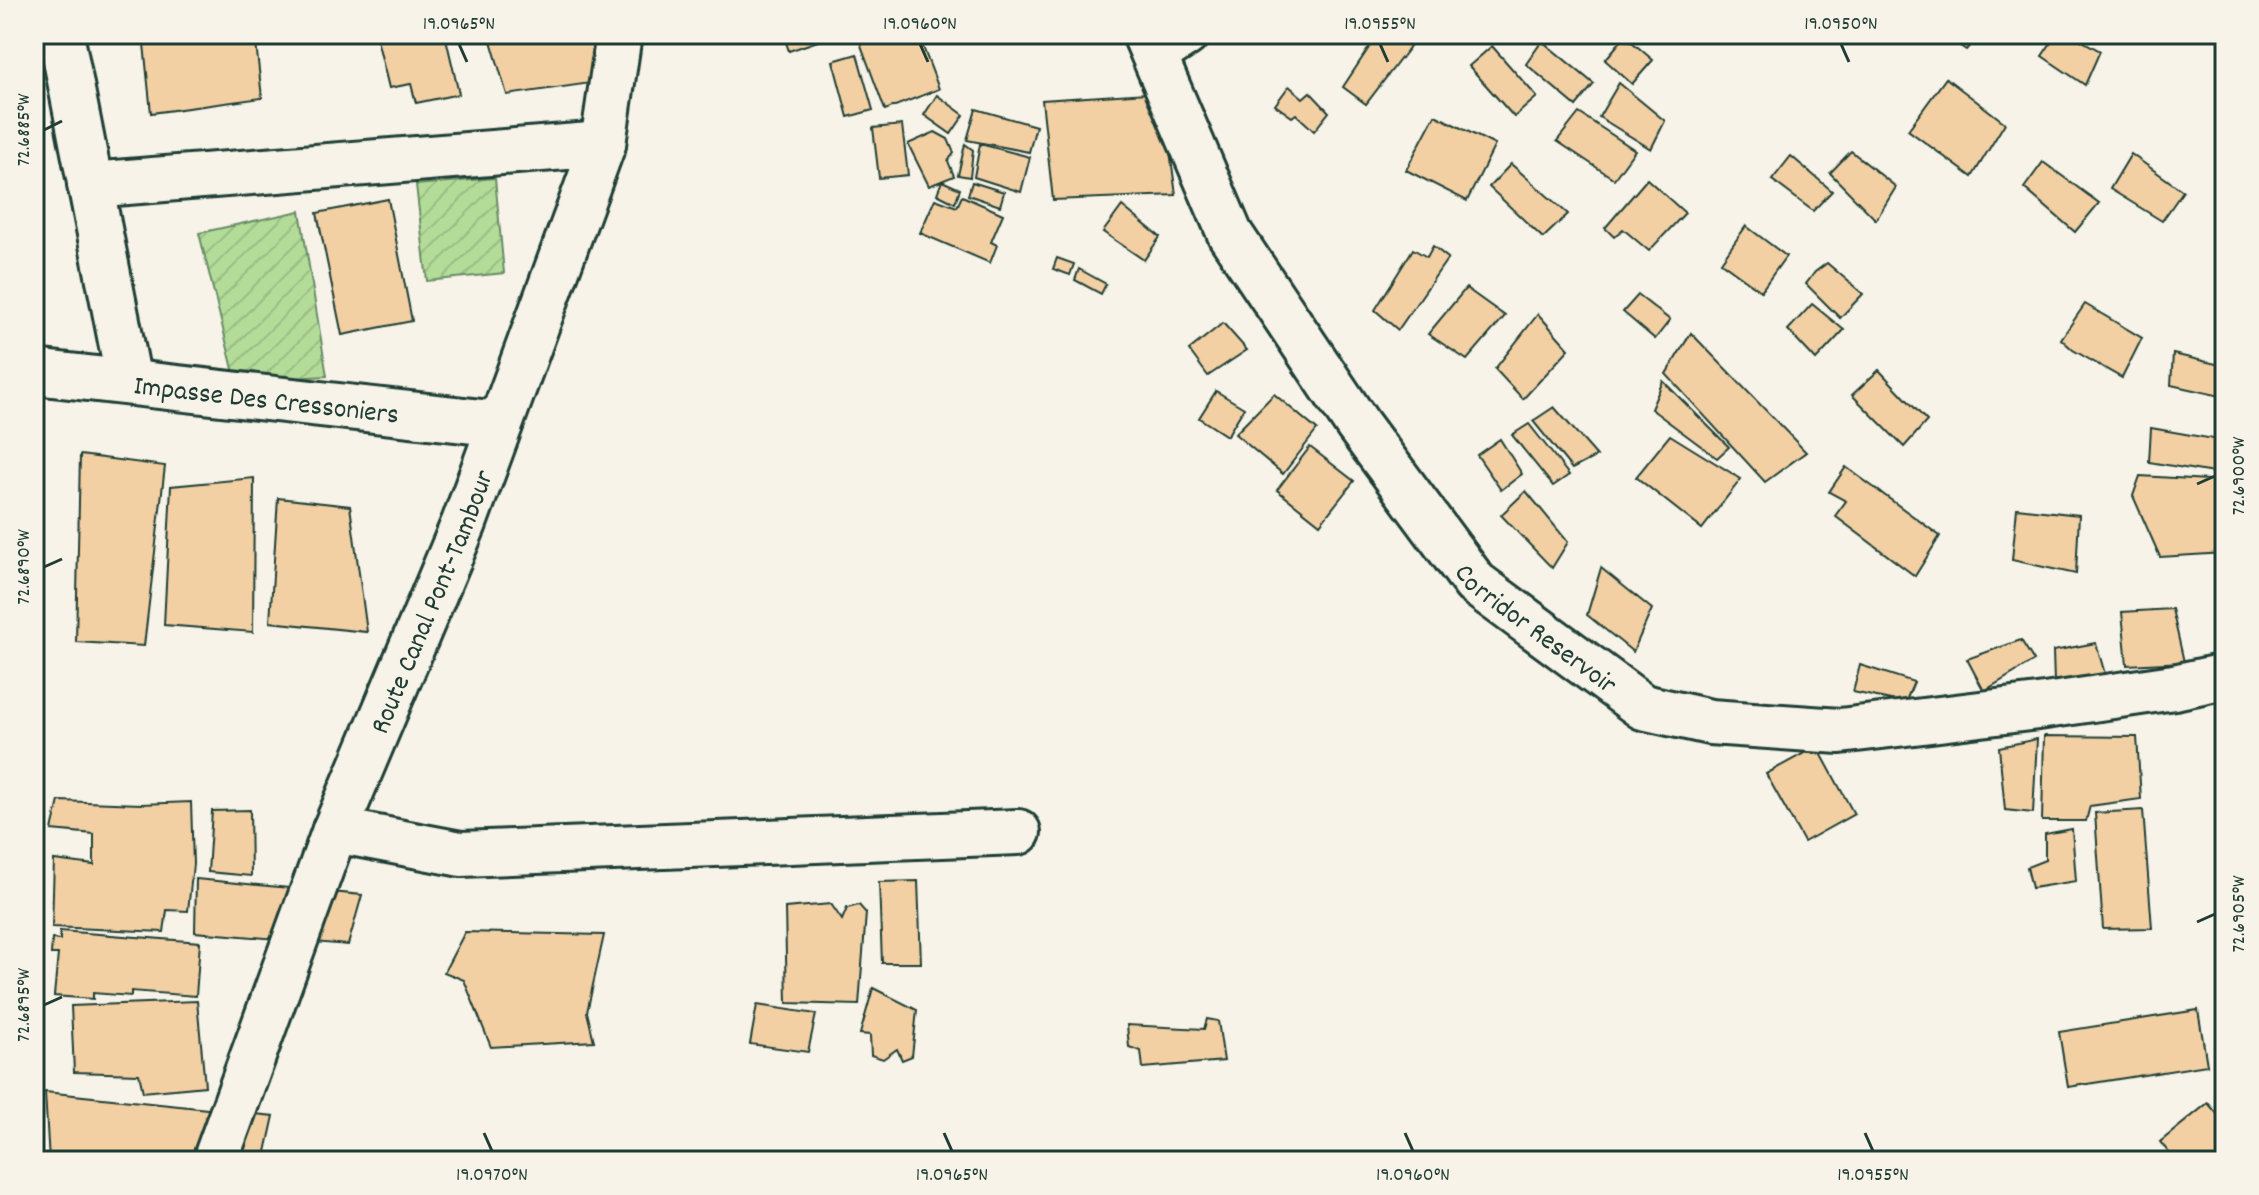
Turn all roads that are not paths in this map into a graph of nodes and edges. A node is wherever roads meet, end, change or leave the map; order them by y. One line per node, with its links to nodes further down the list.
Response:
1 (61, 34): 5 (street)
2 (619, 34): 4 (street, Route Canal Pont-Tambour)
3 (1162, 41): 9 (street, Corridor Reservoir)
4 (603, 144): 5 (street); 8 (street, Route Canal Pont-Tambour)
5 (90, 185): 7 (street)
6 (34, 372): 7 (street, Impasse Des Cressoniers)
7 (129, 382): 8 (street, Impasse Des Cressoniers)
8 (500, 424): 10 (street, Route Canal Pont-Tambour)
9 (2225, 676)
10 (335, 830): 11 (street); 12 (street, Route Canal Pont-Tambour)
11 (1018, 832)
12 (215, 1161)

